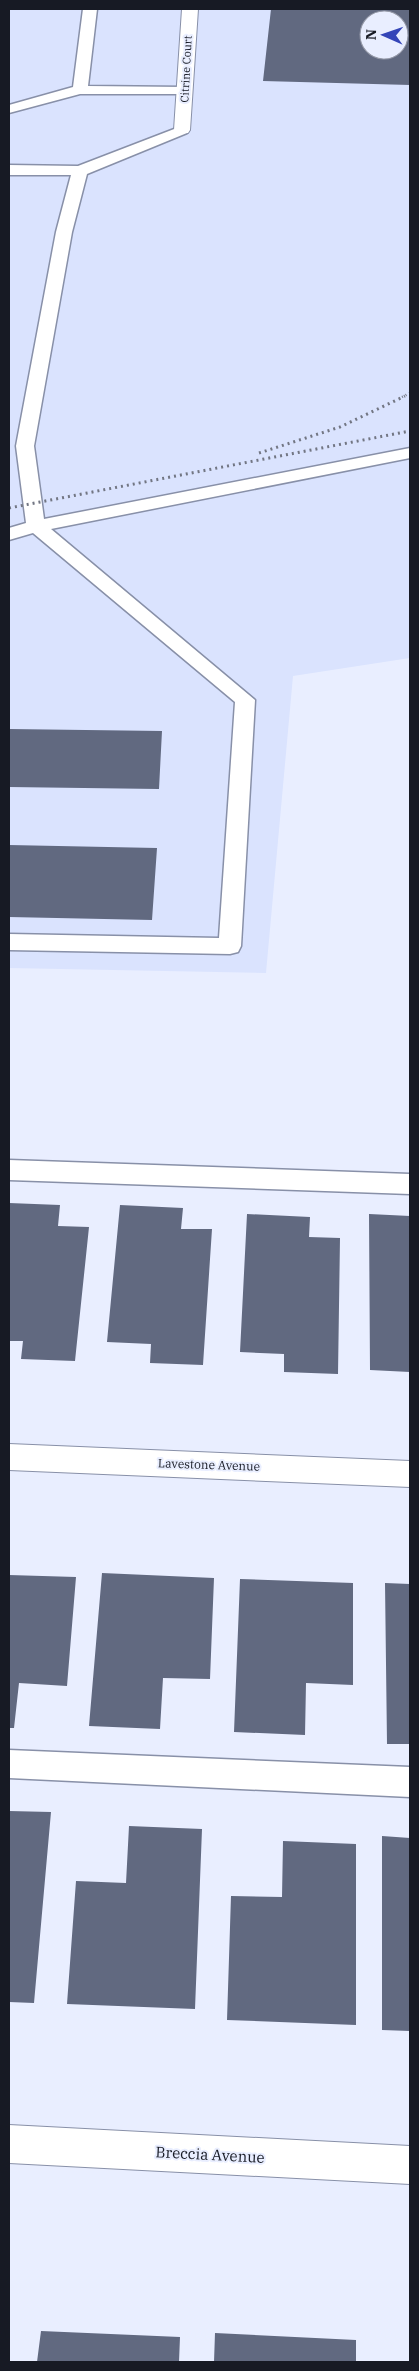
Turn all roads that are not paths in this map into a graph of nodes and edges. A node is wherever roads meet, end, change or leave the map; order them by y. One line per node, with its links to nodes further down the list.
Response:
1 (90, 9): 3 (lane)
2 (190, 9): 4 (street, Citrine Court)
3 (80, 90): 4 (lane); 5 (lane)
4 (184, 91): 6 (street, Citrine Court)
5 (9, 109)
6 (182, 130): 8 (lane)
7 (9, 170): 8 (lane)
8 (80, 171): 10 (lane)
9 (410, 453): 10 (lane)
10 (36, 526): 11 (lane); 12 (lane)
11 (9, 534)
12 (9, 942)
13 (9, 1170): 14 (lane)
14 (410, 1184)
15 (9, 1457): 16 (street, Lavestone Avenue)
16 (410, 1474)
17 (9, 1764): 18 (lane)
18 (410, 1782)
19 (9, 2144): 20 (street, Breccia Avenue)
20 (410, 2165)

